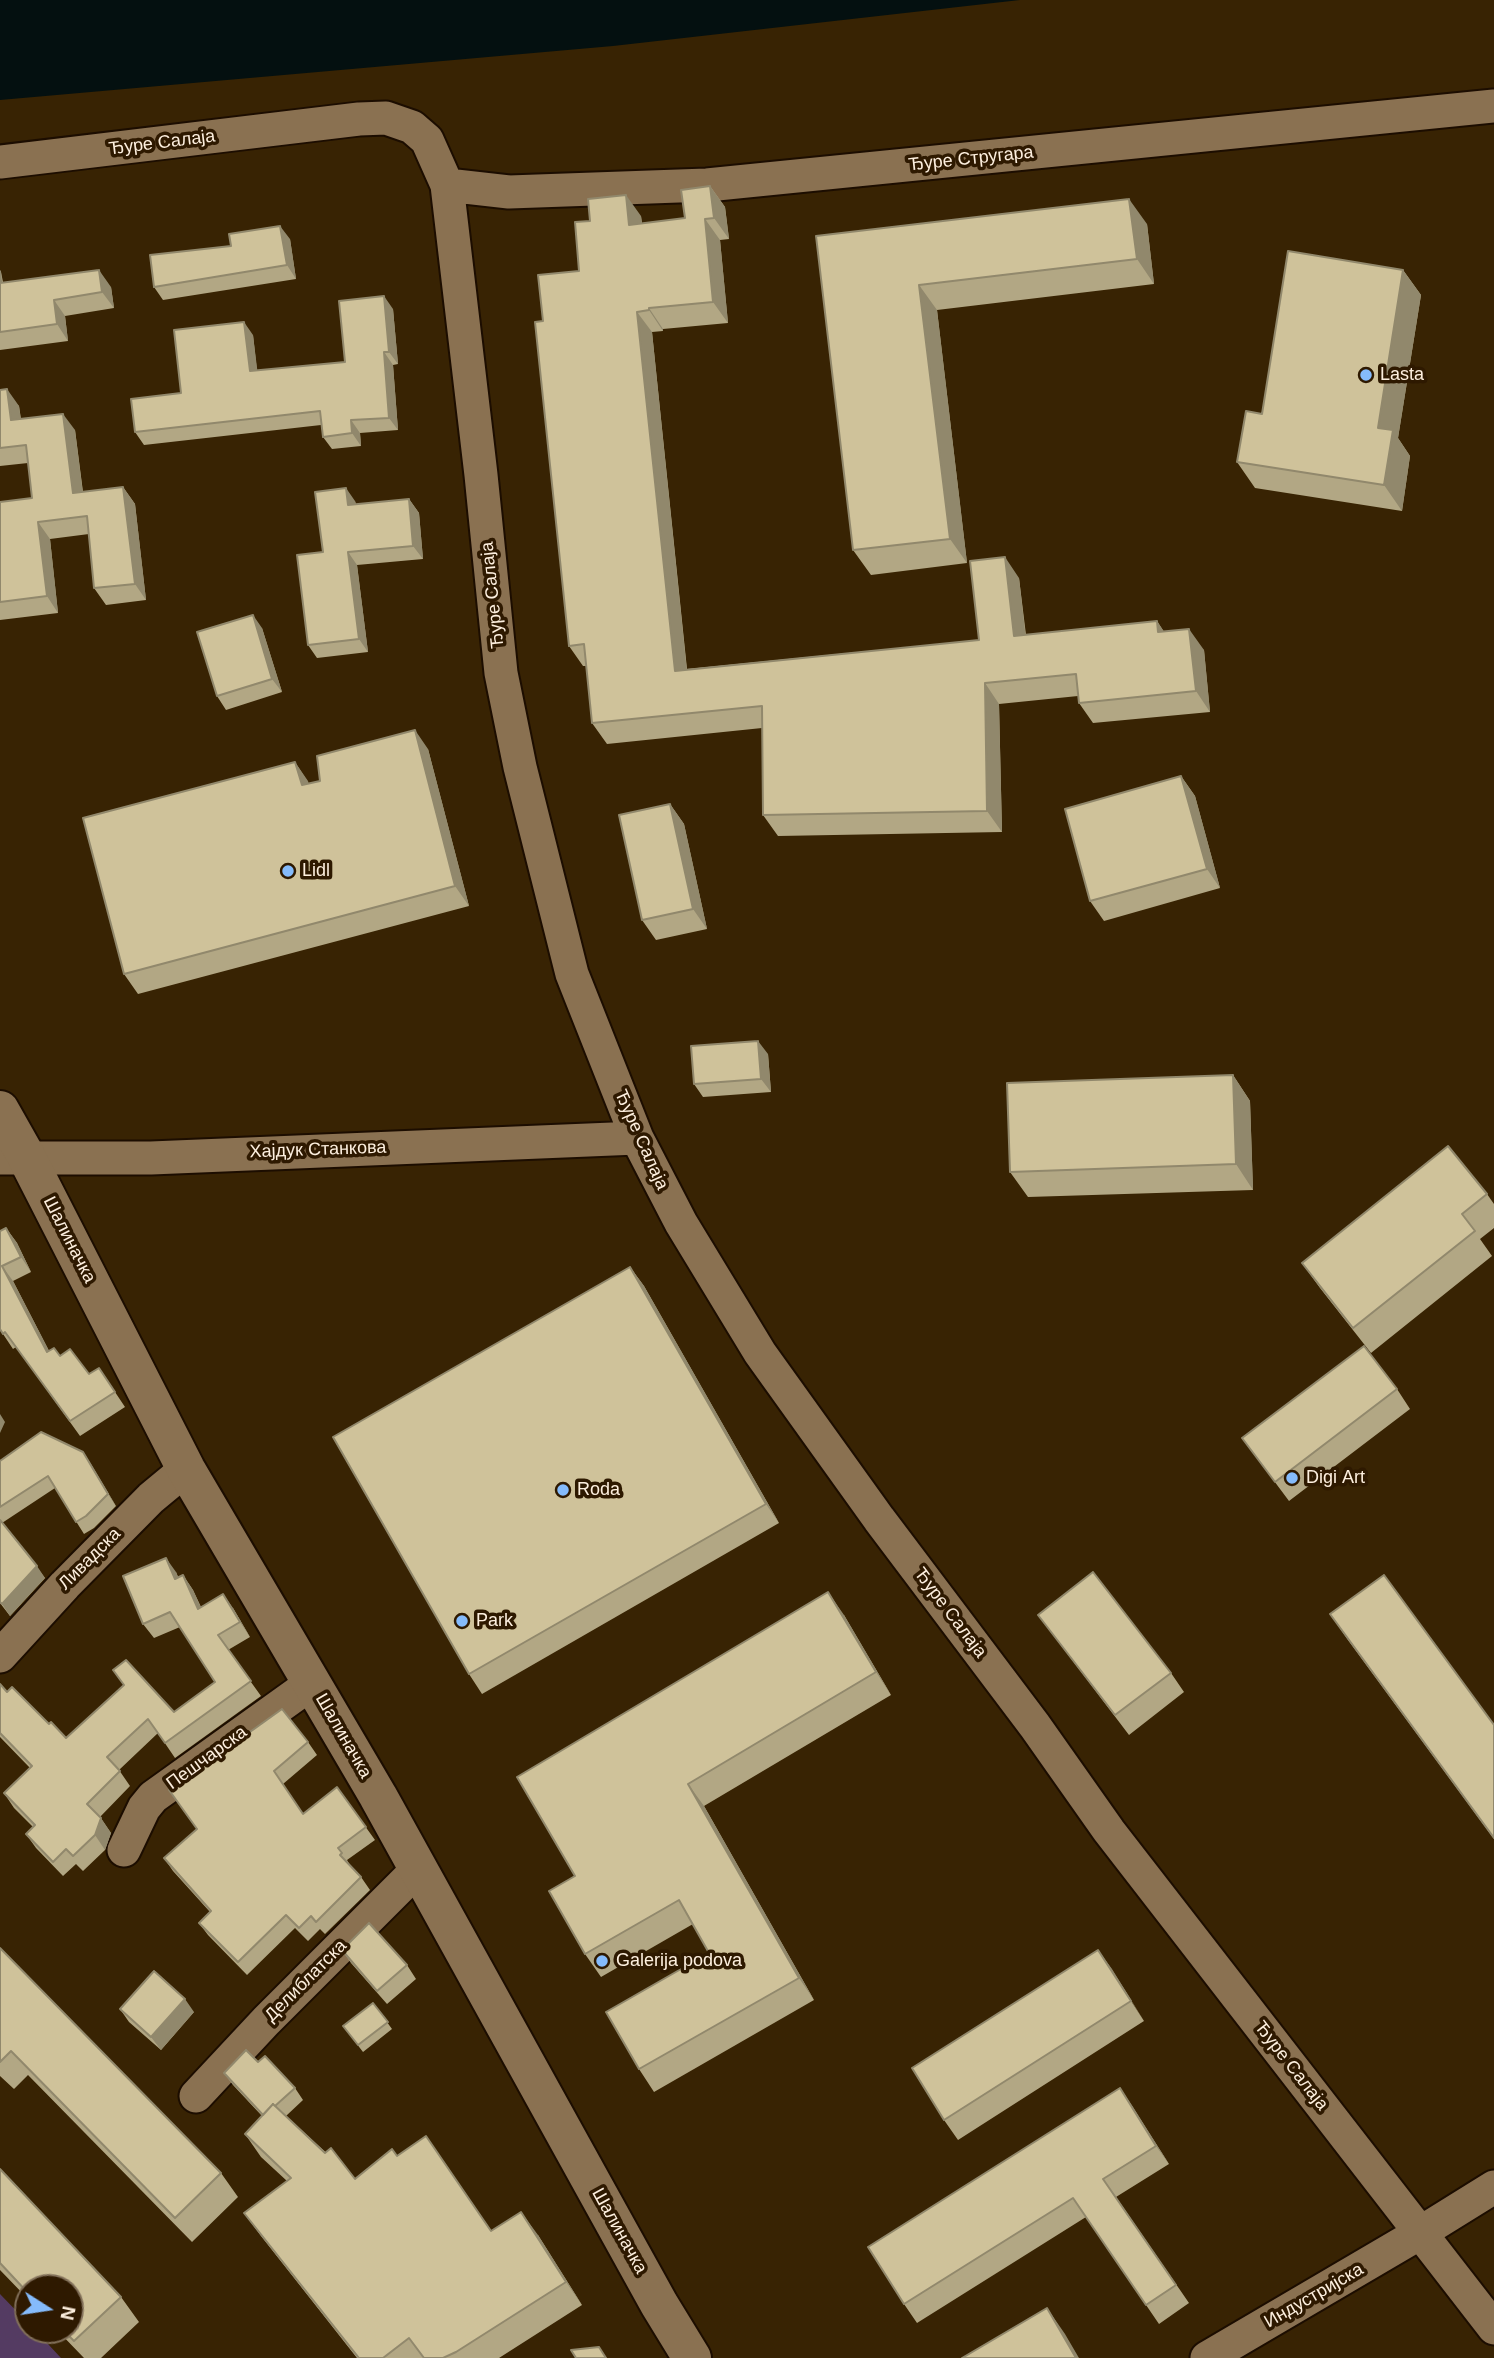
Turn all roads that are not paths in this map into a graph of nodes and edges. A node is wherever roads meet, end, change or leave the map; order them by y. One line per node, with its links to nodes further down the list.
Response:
1 (1494, 106): 3 (street, Ђуре Стругара)
2 (0, 162): 3 (street, Ђуре Салаја)
3 (447, 185): 5 (street, Ђуре Салаја)
4 (0, 1110): 6 (main road, Шалиначка)
5 (637, 1138): 6 (street, Хајдук Станкова); 14 (street, Ђуре Салаја)
6 (13, 1157): 7 (main road, Шалиначка)
7 (186, 1469): 8 (street, Ливадска); 9 (main road, Шалиначка)
8 (0, 1656)
9 (312, 1683): 10 (street, Пешчарска); 11 (main road, Шалиначка)
10 (124, 1850)
11 (418, 1868): 12 (street, Делиблатска); 16 (main road, Шалиначка)
12 (195, 2096)
13 (1494, 2187): 14 (street, Индустријска)
14 (1420, 2233): 15 (street, Ђуре Салаја); 17 (street, Индустријска)
15 (1494, 2328)
16 (692, 2358)
17 (1207, 2358)

